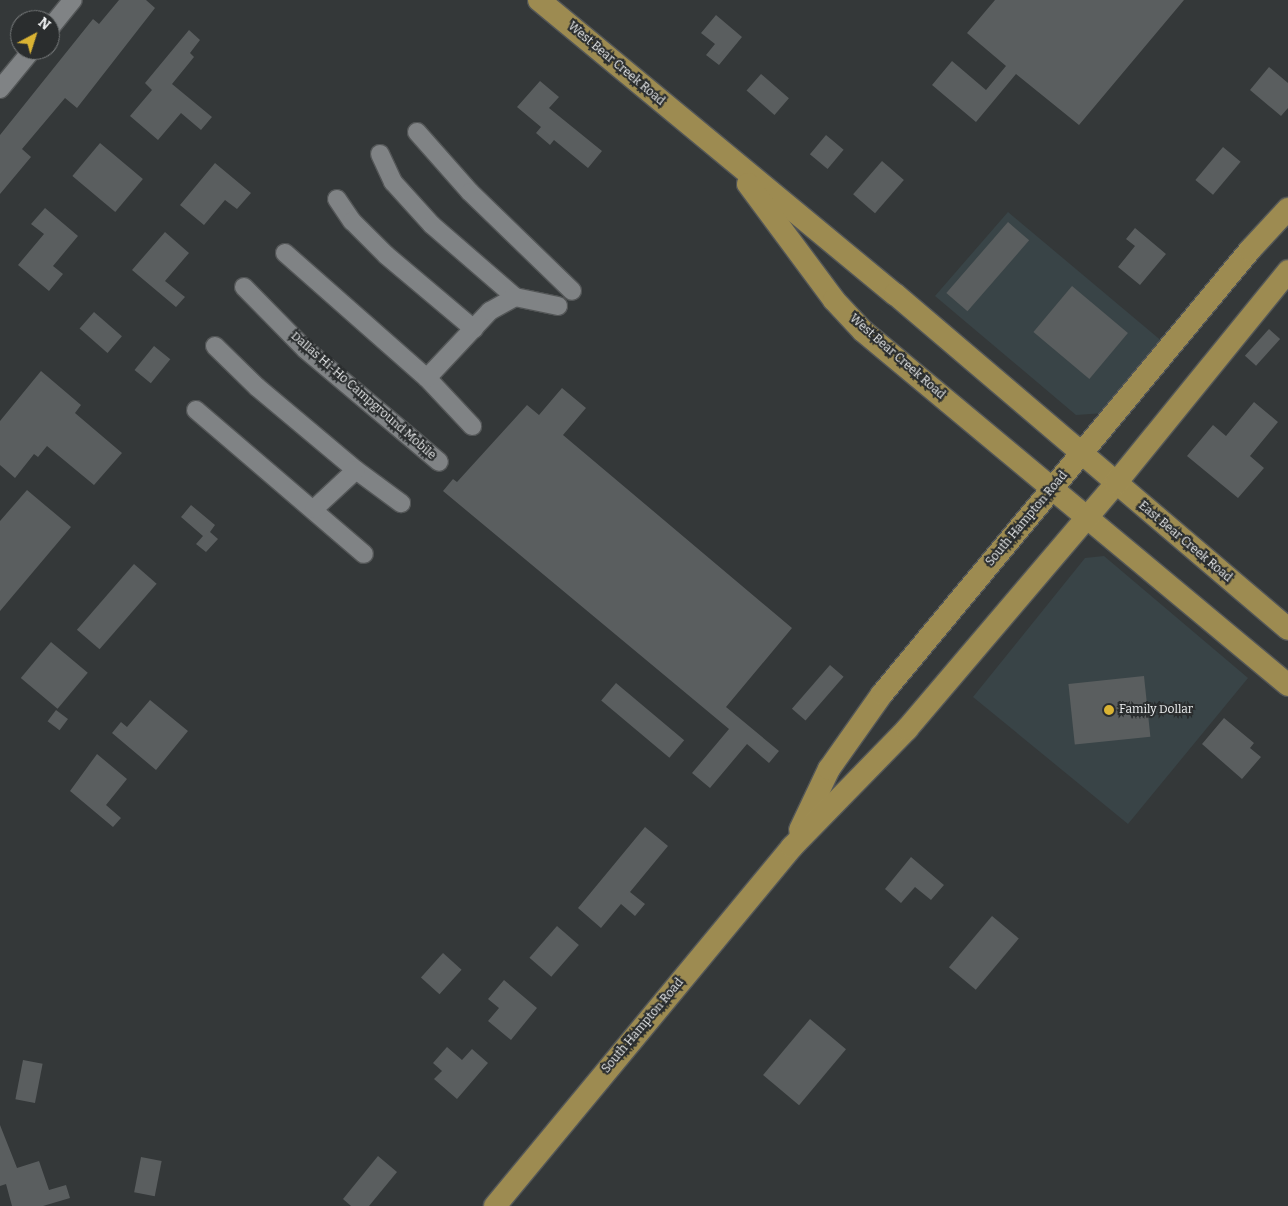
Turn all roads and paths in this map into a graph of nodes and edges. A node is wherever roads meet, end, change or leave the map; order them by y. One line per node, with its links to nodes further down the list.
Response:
1 (73, 0): 3 (street)
2 (539, 0): 7 (main road, West Bear Creek Road)
3 (60, 16)
4 (24, 60): 5 (street)
5 (0, 89)
6 (417, 132): 14 (street)
7 (717, 147): 22 (main road, West Bear Creek Road); 26 (main road, West Bear Creek Road)
8 (380, 154): 15 (street)
9 (338, 199): 17 (street)
10 (1288, 209): 22 (main road, South Hampton Road)
11 (285, 253): 19 (street)
12 (1288, 271): 25 (main road, South Hampton Road)
13 (244, 287): 23 (street, Dallas Hi-Ho Campground Mobile)
14 (572, 291)
15 (515, 297): 16 (street); 17 (street)
16 (558, 306)
17 (474, 329): 19 (street)
18 (215, 346): 24 (street)
19 (427, 378): 21 (street)
20 (196, 410): 28 (street)
21 (472, 426)
22 (1082, 454): 25 (main road, East Bear Creek Road); 26 (main road, South Hampton Road)
23 (439, 462)
24 (356, 470): 27 (street); 28 (street)
25 (1116, 484): 29 (main road, South Hampton Road); 31 (main road, East Bear Creek Road)
26 (1051, 488): 29 (main road, West Bear Creek Road); 33 (main road, South Hampton Road)
27 (400, 503)
28 (314, 509): 30 (street)
29 (1084, 519): 32 (main road); 33 (main road, South Hampton Road)
30 (364, 554)
31 (1288, 629)
32 (1288, 685)
33 (792, 847): 34 (main road, South Hampton Road)
34 (495, 1206)

